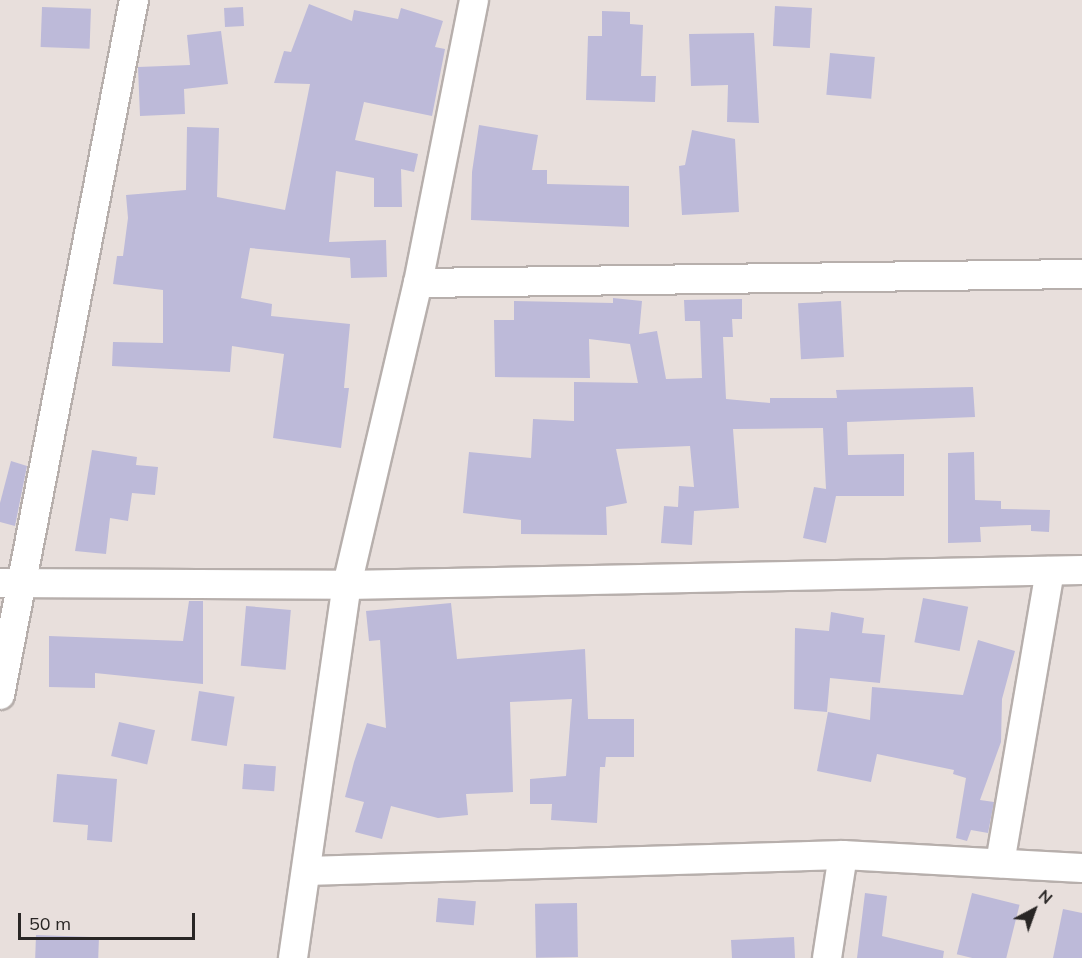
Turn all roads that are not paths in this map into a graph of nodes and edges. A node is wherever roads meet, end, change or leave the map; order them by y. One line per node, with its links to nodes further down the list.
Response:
1 (134, 0): 7 (street)
2 (474, 0): 4 (street)
3 (1082, 274): 4 (street)
4 (418, 283): 8 (street)
5 (1082, 570): 6 (street)
6 (1050, 571): 8 (street); 11 (street)
7 (10, 584): 8 (street); 9 (street)
8 (347, 585): 13 (street)
9 (0, 694)
10 (843, 855): 11 (street); 13 (street); 15 (street)
11 (1000, 863): 12 (street)
12 (1082, 867)
13 (306, 871): 14 (street)
14 (293, 958)
15 (827, 958)

